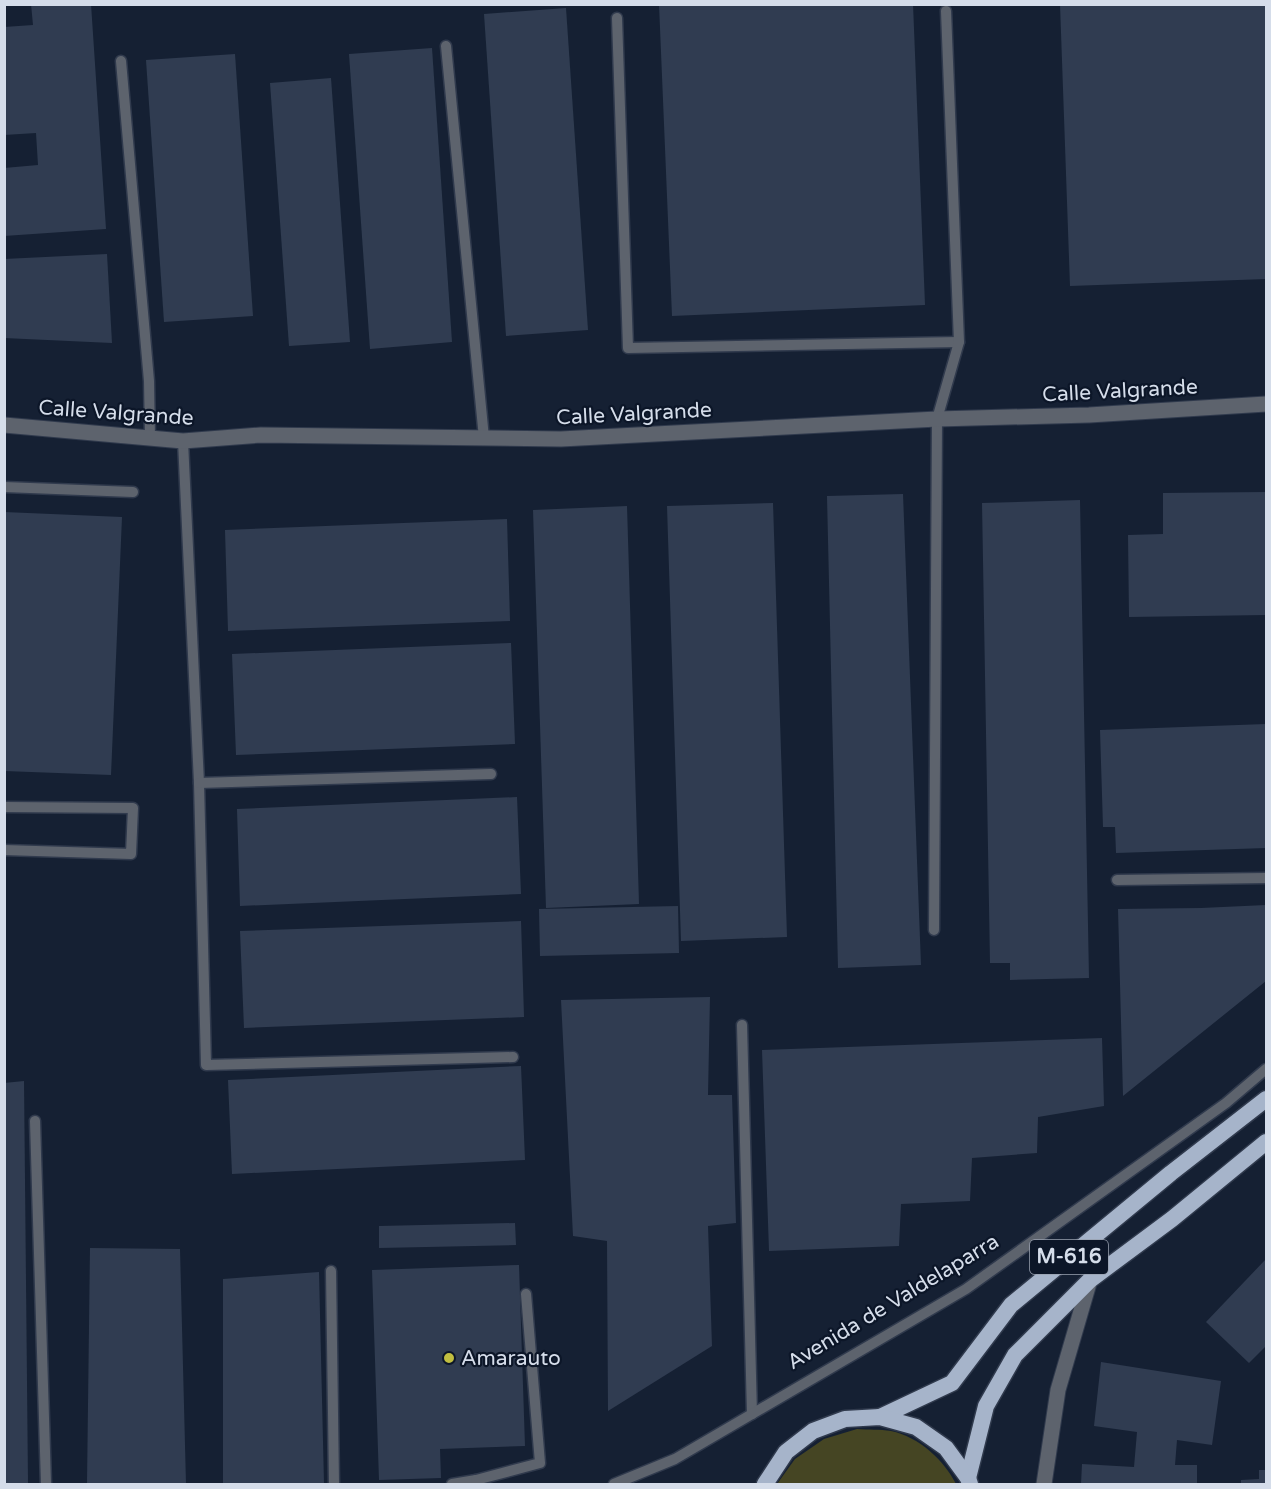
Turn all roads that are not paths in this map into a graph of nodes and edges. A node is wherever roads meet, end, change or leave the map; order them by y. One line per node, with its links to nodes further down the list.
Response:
1 (946, 11): 5 (lane)
2 (617, 18): 5 (lane)
3 (446, 46): 9 (lane)
4 (121, 61): 10 (lane)
5 (959, 342): 7 (lane)
6 (1266, 404): 7 (street, Calle Valgrande)
7 (937, 419): 9 (street, Calle Valgrande); 20 (lane)
8 (4, 425): 10 (street, Calle Valgrande)
9 (484, 438): 11 (street, Calle Valgrande)
10 (150, 439): 11 (street, Calle Valgrande)
11 (183, 441): 15 (lane)
12 (4, 487): 13 (lane)
13 (133, 492)
14 (491, 774): 15 (lane)
15 (199, 783): 22 (lane)
16 (4, 807): 17 (lane)
17 (4, 850)
18 (1266, 878): 19 (lane)
19 (1117, 880)
20 (934, 930)
21 (742, 1025): 30 (lane)
22 (513, 1057)
23 (1266, 1069): 30 (lane, Avenida de Valdelaparra)
24 (1266, 1099): 31 (highway, M-616)
25 (35, 1121): 35 (lane)
26 (1266, 1142): 28 (highway, M-616)
27 (331, 1271): 36 (lane)
28 (1090, 1280): 32 (highway, M-616); 39 (street)
29 (526, 1294): 33 (lane)
30 (752, 1414): 38 (lane, Avenida de Valdelaparra)
31 (880, 1417): 32 (highway, M-616); 34 (highway, M-616)
32 (969, 1481)
33 (476, 1482): 37 (lane)
34 (764, 1483)
35 (46, 1485)
36 (334, 1485)
37 (452, 1485)
38 (614, 1485)
39 (1044, 1485)

